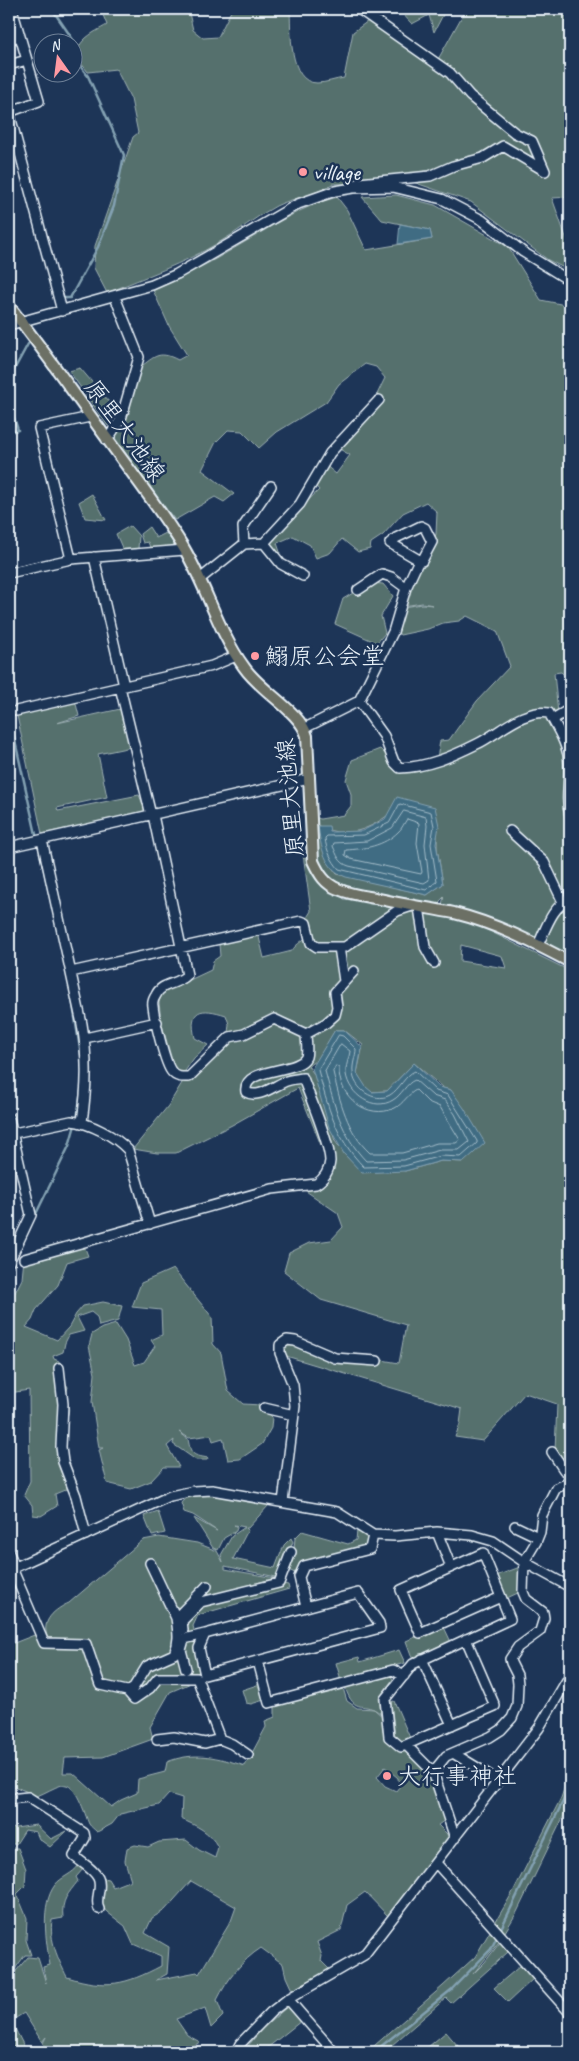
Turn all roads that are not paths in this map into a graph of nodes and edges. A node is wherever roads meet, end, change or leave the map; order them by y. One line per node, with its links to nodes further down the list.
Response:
1 (359, 9): 7 (street)
2 (13, 11): 3 (street)
3 (20, 36): 4 (street); 5 (street)
4 (9, 39)
5 (27, 60): 6 (street); 11 (street)
6 (9, 65)
7 (353, 188): 8 (street); 9 (street)
8 (570, 281)
9 (115, 297): 11 (street); 16 (street)
10 (9, 306): 12 (main road, 原里大池線)
11 (62, 311): 12 (street)
12 (22, 322): 13 (street); 15 (main road, 原里大池線)
13 (9, 325)
14 (379, 400): 18 (street)
15 (90, 416): 16 (main road, 原里大池線); 22 (street)
16 (107, 440): 20 (main road, 原里大池線)
17 (271, 486): 19 (street)
18 (264, 543): 19 (street); 25 (street)
19 (244, 544): 26 (street)
20 (185, 550): 21 (street); 26 (main road, 原里大池線)
21 (94, 557): 22 (street); 30 (street)
22 (71, 559): 24 (street)
23 (419, 560): 23 (street); 27 (street)
24 (9, 574)
25 (304, 576)
26 (200, 579): 29 (main road, 原里大池線)
27 (406, 588): 28 (street); 31 (street)
28 (358, 590)
29 (236, 656): 30 (street); 35 (main road, 原里大池線)
30 (122, 686): 33 (street); 39 (street)
31 (359, 701): 34 (street); 35 (street)
32 (570, 708): 34 (street)
33 (16, 711)
34 (553, 719): 36 (street)
35 (305, 728): 37 (main road, 原里大池線)
36 (569, 752): 38 (street)
37 (309, 779): 39 (street); 45 (main road, 原里大池線)
38 (569, 799): 40 (street)
39 (152, 815): 42 (street); 48 (street)
40 (570, 815)
41 (510, 831): 44 (street)
42 (42, 840): 43 (street); 52 (street)
43 (9, 847)
44 (567, 900): 46 (street)
45 (416, 906): 46 (main road, 原里大池線); 47 (street); 50 (street)
46 (538, 946): 49 (main road, 原里大池線)
47 (339, 947): 48 (street); 53 (street)
48 (183, 948): 52 (street); 54 (street)
49 (570, 962)
50 (434, 963)
51 (354, 971): 53 (street)
52 (71, 972): 56 (street)
53 (344, 981): 55 (street)
54 (157, 1022): 55 (street); 56 (street)
55 (306, 1034): 60 (street)
56 (84, 1038): 58 (street)
57 (9, 1118): 59 (street)
58 (82, 1122): 59 (street); 60 (street)
59 (10, 1134): 62 (street)
60 (150, 1224): 61 (street)
61 (24, 1259)
62 (9, 1262)
63 (377, 1361): 66 (street)
64 (59, 1368): 73 (street)
65 (264, 1408): 66 (street)
66 (294, 1415): 70 (street)
67 (552, 1452): 68 (street)
68 (570, 1466)
69 (570, 1477): 75 (street)
70 (283, 1502): 73 (street); 74 (street)
71 (515, 1526): 75 (street)
72 (437, 1532): 74 (street); 78 (street); 80 (street)
73 (86, 1535): 81 (street)
74 (373, 1535): 83 (street)
75 (538, 1537): 78 (street)
76 (292, 1552): 82 (street)
77 (9, 1553): 81 (street)
78 (524, 1562): 85 (street); 102 (street)
79 (150, 1563): 88 (street)
80 (451, 1567): 86 (street); 86 (street)
81 (12, 1568): 97 (street)
82 (284, 1570): 83 (street); 90 (street)
83 (299, 1577): 87 (street)
84 (208, 1586): 88 (street)
85 (570, 1587)
86 (501, 1597): 91 (street)
87 (306, 1607): 89 (street); 93 (street)
88 (176, 1618): 97 (street)
89 (205, 1634): 90 (street); 93 (street)
90 (184, 1639): 94 (street)
91 (466, 1640): 92 (street); 98 (street)
92 (422, 1659): 96 (street); 98 (street)
93 (258, 1661): 96 (street)
94 (186, 1669)
95 (570, 1675): 105 (street)
96 (404, 1676): 101 (street)
97 (127, 1691): 100 (street)
98 (452, 1725): 101 (street)
99 (157, 1739): 100 (street)
100 (220, 1739): 103 (street)
101 (407, 1746): 104 (street)
102 (453, 1753): 104 (street); 105 (street)
103 (248, 1755)
104 (433, 1772): 107 (street)
105 (499, 1781): 107 (street)
106 (9, 1799): 109 (street)
107 (455, 1838): 108 (street)
108 (436, 1863): 110 (street); 111 (street)
109 (99, 1909)
110 (288, 2000): 112 (street); 113 (street)
111 (570, 2013)
112 (236, 2052)
113 (334, 2052)

